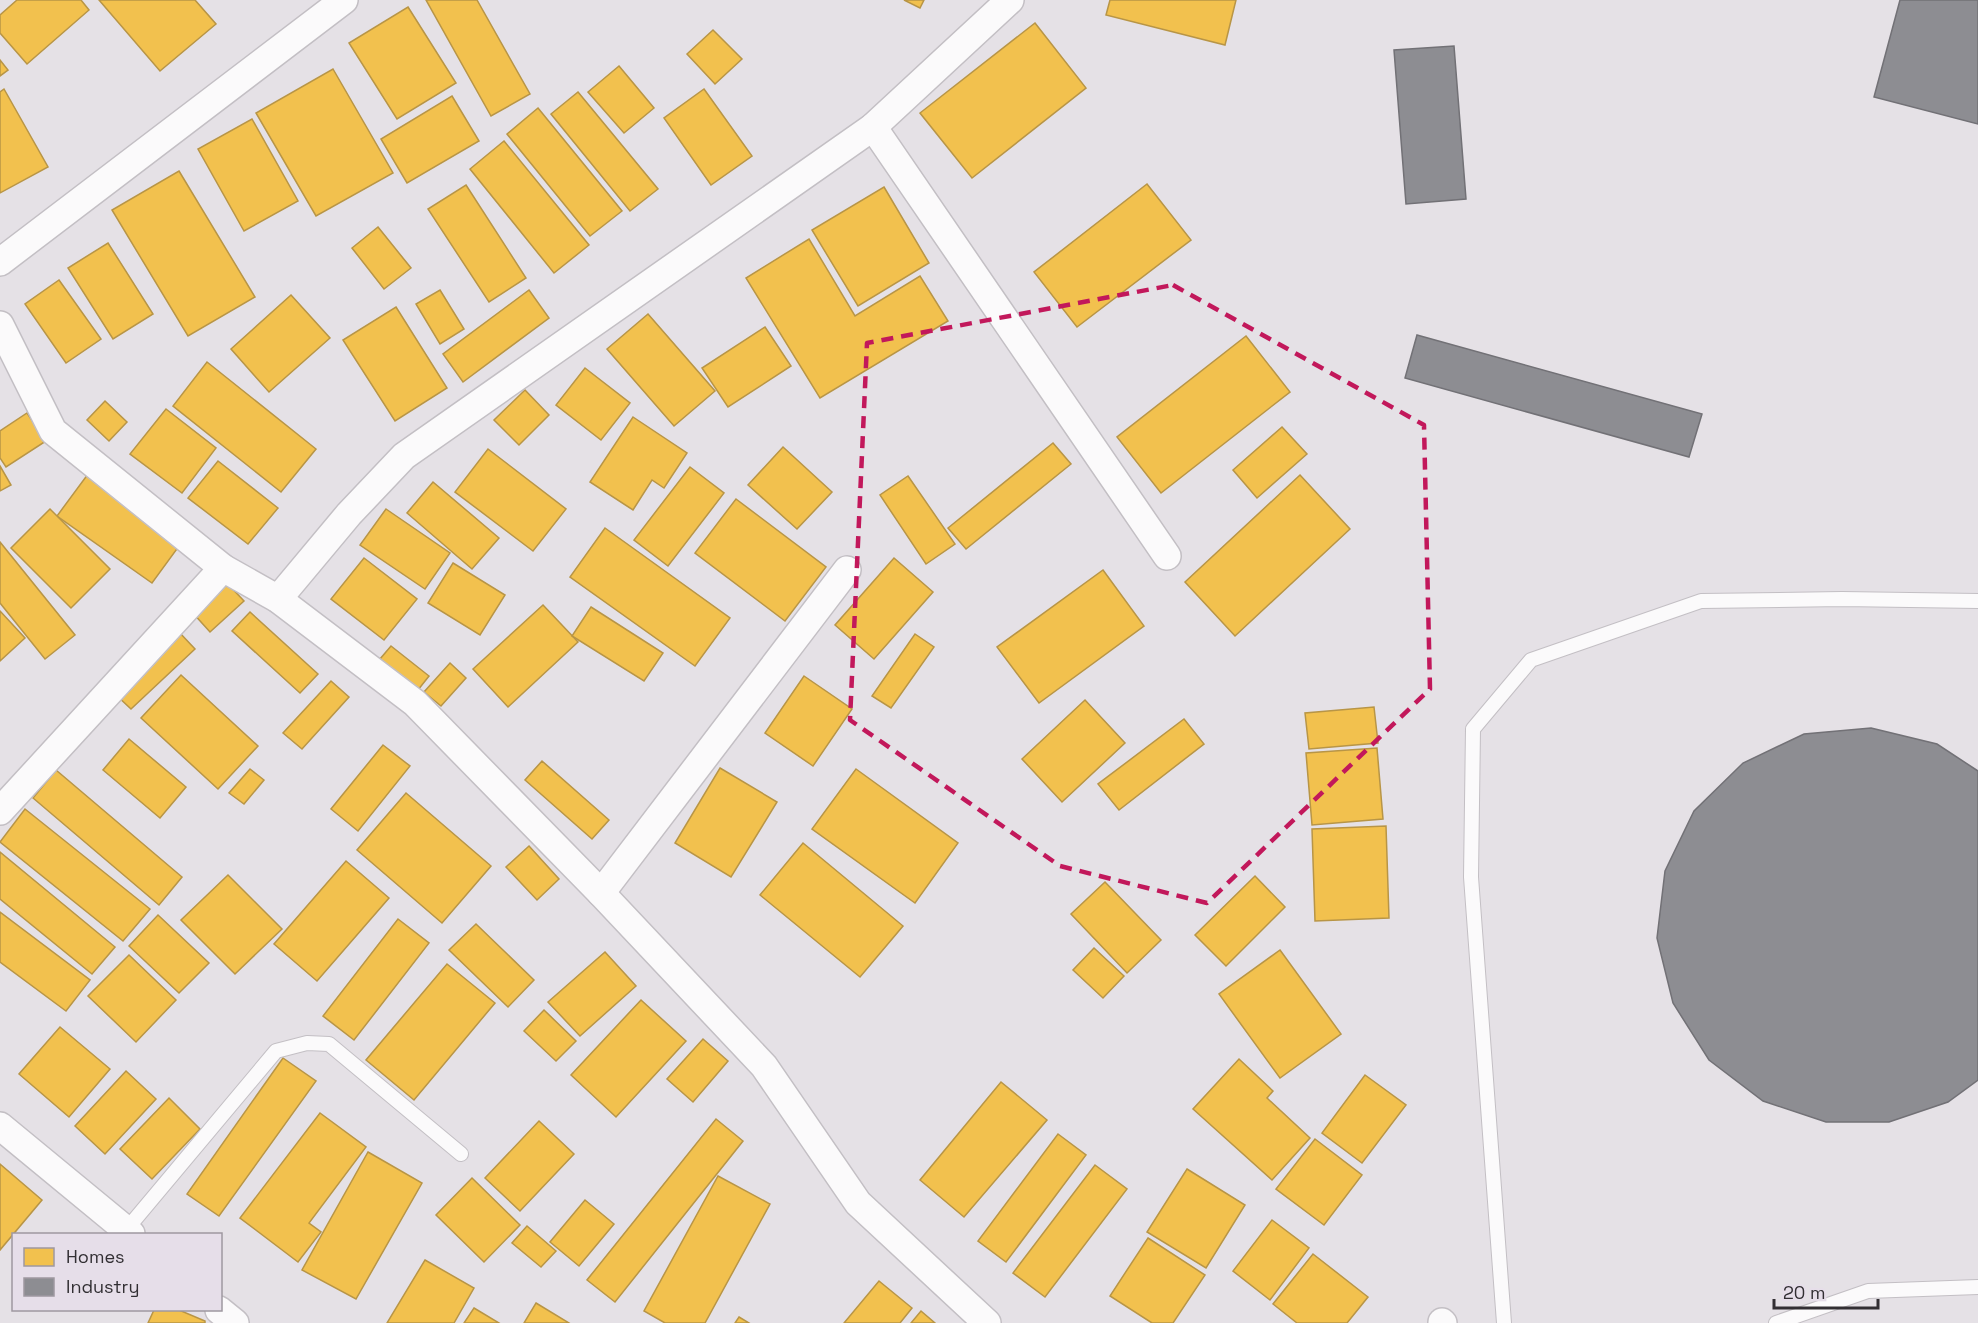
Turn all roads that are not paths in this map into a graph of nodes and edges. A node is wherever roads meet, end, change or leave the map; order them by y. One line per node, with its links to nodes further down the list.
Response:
1 (344, 0): 4 (street)
2 (1010, 0): 3 (street)
3 (873, 127): 6 (street); 9 (street)
4 (0, 262)
5 (0, 325): 7 (street)
6 (1167, 556)
7 (223, 568): 9 (street); 11 (street)
8 (847, 570): 12 (street)
9 (278, 599): 12 (street)
10 (1978, 601): 20 (lane)
11 (0, 811)
12 (601, 893): 19 (street)
13 (0, 1126): 15 (street)
14 (461, 1154): 15 (lane)
15 (129, 1232)
16 (1978, 1287): 21 (lane)
17 (220, 1311): 18 (street)
18 (235, 1323)
19 (987, 1323)
20 (1504, 1323)
21 (1776, 1323)

